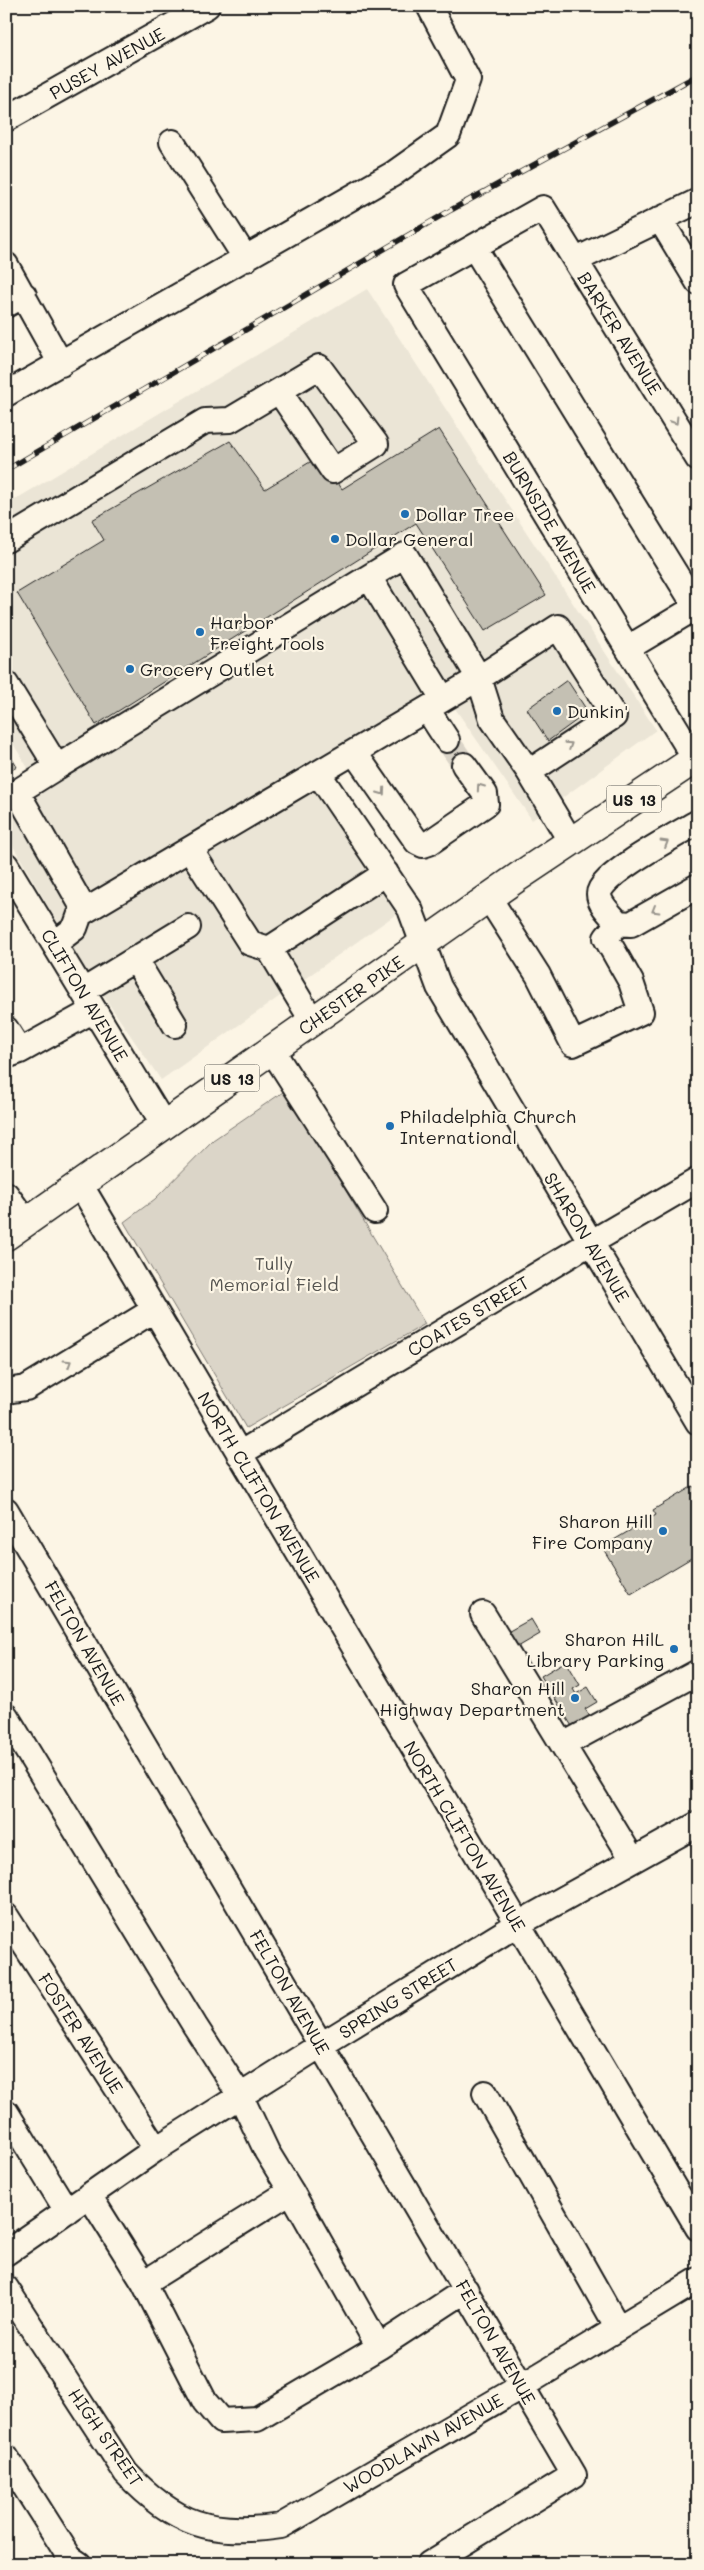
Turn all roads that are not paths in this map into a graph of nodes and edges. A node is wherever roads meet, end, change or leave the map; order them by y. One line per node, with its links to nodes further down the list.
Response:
1 (429, 6): 8 (street)
2 (201, 8): 3 (street, PUSEY AVENUE)
3 (6, 119)
4 (172, 142): 8 (street)
5 (698, 201): 6 (street)
6 (660, 219): 9 (street); 11 (street)
7 (474, 247): 9 (street, BARKER AVENUE); 19 (street); 20 (street, BURNSIDE AVENUE)
8 (246, 258): 13 (street)
9 (576, 260): 16 (street, BARKER AVENUE, one-way to 16)
10 (6, 265): 12 (street)
11 (698, 282)
12 (15, 300): 13 (street)
13 (61, 364): 15 (street)
14 (278, 391): 17 (street)
15 (6, 394)
16 (698, 459)
17 (6, 540)
18 (369, 577): 21 (street); 23 (street); 28 (street)
19 (697, 606): 20 (street)
20 (628, 648): 26 (street, BURNSIDE AVENUE)
21 (479, 678): 23 (street); 29 (street); 29 (street, one-way to 21)
22 (6, 684): 28 (street)
23 (435, 704): 24 (street); 25 (street)
24 (446, 740)
25 (354, 752): 27 (street, one-way to 27); 30 (street)
26 (696, 758): 32 (main road, CHESTER PIKE / US 13)
27 (464, 765)
28 (57, 767): 38 (street)
29 (529, 772): 32 (street)
30 (318, 773): 33 (street); 35 (street, SHARON AVENUE)
31 (698, 822): 39 (street, one-way to 31)
32 (571, 842): 37 (main road, CHESTER PIKE / US 13)
33 (190, 849): 38 (street); 43 (street)
34 (6, 866): 41 (street, CLIFTON AVENUE)
35 (386, 873): 42 (street, SHARON AVENUE); 43 (street)
36 (698, 886): 39 (street, one-way to 39)
37 (489, 898): 39 (street); 42 (main road, CHESTER PIKE / US 13)
38 (85, 911): 41 (street)
39 (618, 923)
40 (188, 927): 44 (street)
41 (54, 944): 45 (street, CLIFTON AVENUE)
42 (423, 944): 46 (main road, CHESTER PIKE / US 13); 57 (street, SHARON AVENUE)
43 (269, 949): 46 (street)
44 (134, 959): 45 (street); 47 (street)
45 (88, 1000): 50 (street); 51 (street, CLIFTON AVENUE)
46 (313, 1022): 49 (main road, CHESTER PIKE / US 13)
47 (174, 1025)
48 (6, 1029): 50 (street)
49 (272, 1050): 51 (main road, CHESTER PIKE / US 13); 55 (street)
50 (13, 1054)
51 (164, 1125): 53 (main road, CHESTER PIKE / US 13)
52 (698, 1180): 57 (street, COATES STREET)
53 (80, 1184): 56 (main road, CHESTER PIKE / US 13); 58 (street, NORTH CLIFTON AVENUE)
54 (6, 1194): 56 (street)
55 (375, 1212)
56 (16, 1229)
57 (590, 1242): 60 (street, SHARON AVENUE); 61 (street, COATES STREET)
58 (154, 1310): 59 (street, one-way to 58); 61 (street, NORTH CLIFTON AVENUE)
59 (16, 1389)
60 (698, 1422)
61 (239, 1454): 70 (street, NORTH CLIFTON AVENUE)
62 (6, 1510): 71 (street, FELTON AVENUE)
63 (483, 1614): 66 (street)
64 (698, 1672): 66 (street)
65 (6, 1716): 73 (street)
66 (563, 1745): 68 (street)
67 (698, 1824): 68 (street, SPRING STREET)
68 (633, 1860): 70 (street, SPRING STREET)
69 (6, 1916): 75 (street, FOSTER AVENUE)
70 (518, 1924): 71 (street, SPRING STREET); 79 (street, NORTH CLIFTON AVENUE)
71 (321, 2045): 73 (street, SPRING STREET); 84 (street, FELTON AVENUE)
72 (485, 2093): 85 (street)
73 (241, 2097): 75 (street, SPRING STREET); 76 (street)
74 (6, 2112): 78 (street)
75 (156, 2149): 77 (street, SPRING STREET)
76 (291, 2191): 82 (street); 86 (street)
77 (89, 2196): 78 (street, SPRING STREET); 82 (street)
78 (67, 2210): 80 (street, SPRING STREET)
79 (698, 2228)
80 (6, 2253)
81 (698, 2280): 85 (street, WOODLAWN AVENUE)
82 (144, 2283): 86 (street)
83 (6, 2288): 89 (street, HIGH STREET)
84 (466, 2290): 86 (street); 87 (street, FELTON AVENUE)
85 (618, 2328): 87 (street, WOODLAWN AVENUE)
86 (379, 2346)
87 (522, 2386): 89 (street, WOODLAWN AVENUE); 91 (street, FELTON AVENUE)
88 (6, 2457): 90 (street)
89 (246, 2531)
90 (79, 2564)
91 (429, 2564)

